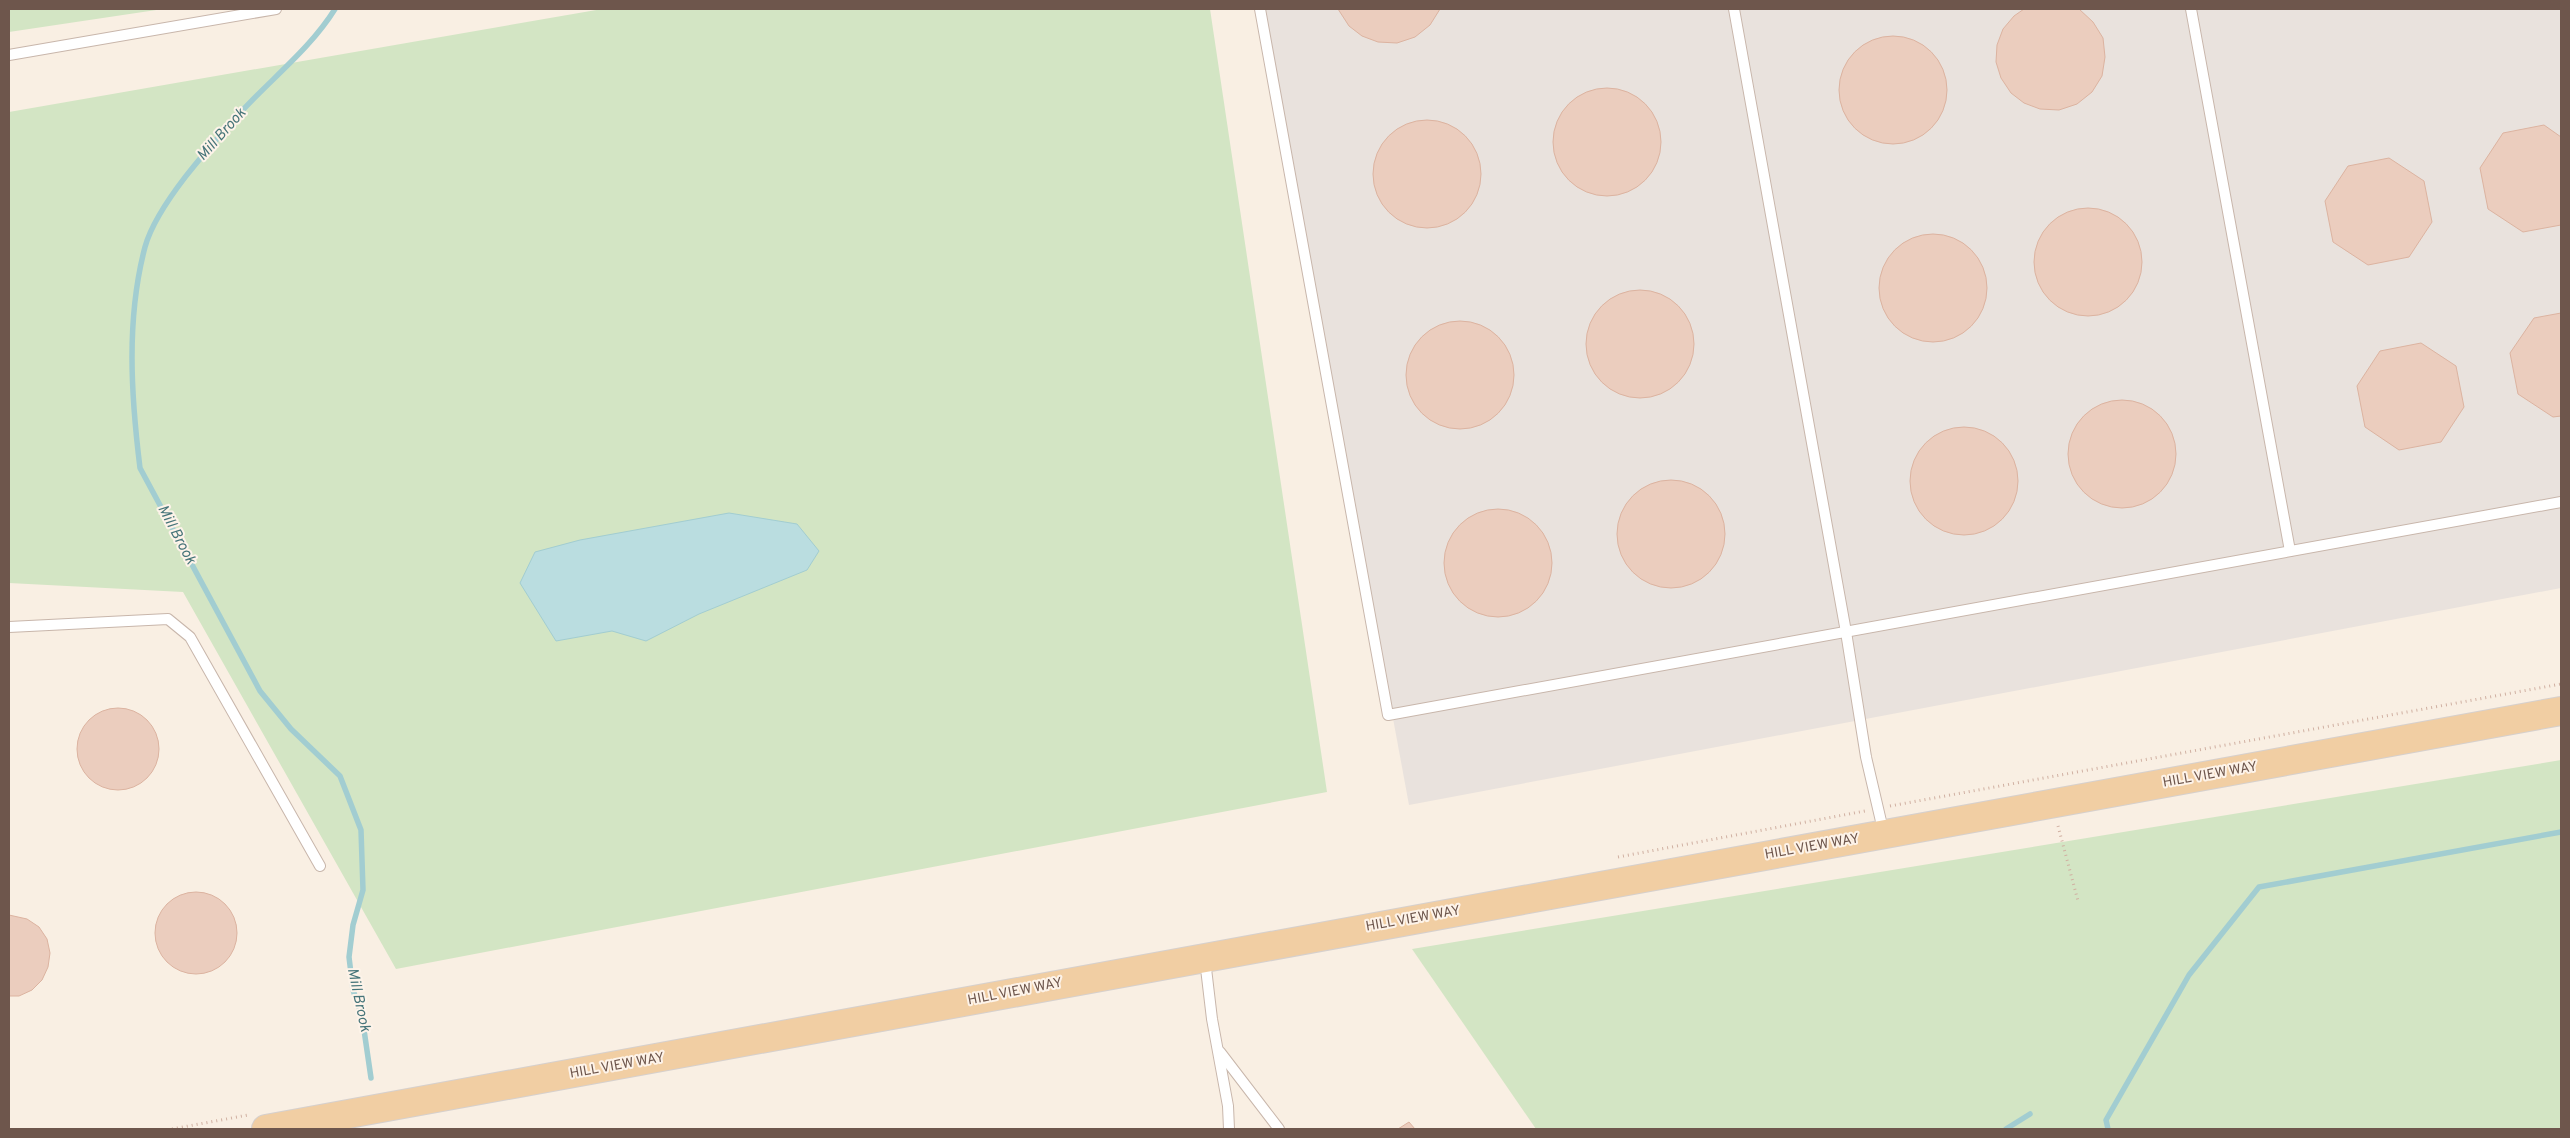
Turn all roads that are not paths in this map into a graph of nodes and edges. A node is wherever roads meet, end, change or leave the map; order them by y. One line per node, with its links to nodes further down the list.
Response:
1 (276, 9): 5 (lane)
2 (1260, 9): 9 (lane)
3 (1734, 9): 9 (lane)
4 (2191, 9): 7 (lane)
5 (9, 55)
6 (2561, 502): 7 (lane)
7 (2290, 551): 9 (lane)
8 (9, 627): 12 (lane)
9 (1846, 632): 11 (lane)
10 (2561, 711): 11 (main road, HILL VIEW WAY)
11 (1884, 834): 13 (main road, HILL VIEW WAY)
12 (320, 866)
13 (1205, 956): 14 (lane); 16 (main road, HILL VIEW WAY)
14 (1218, 1049): 15 (lane); 17 (lane)
15 (1278, 1128)
16 (266, 1129)
17 (1229, 1129)

